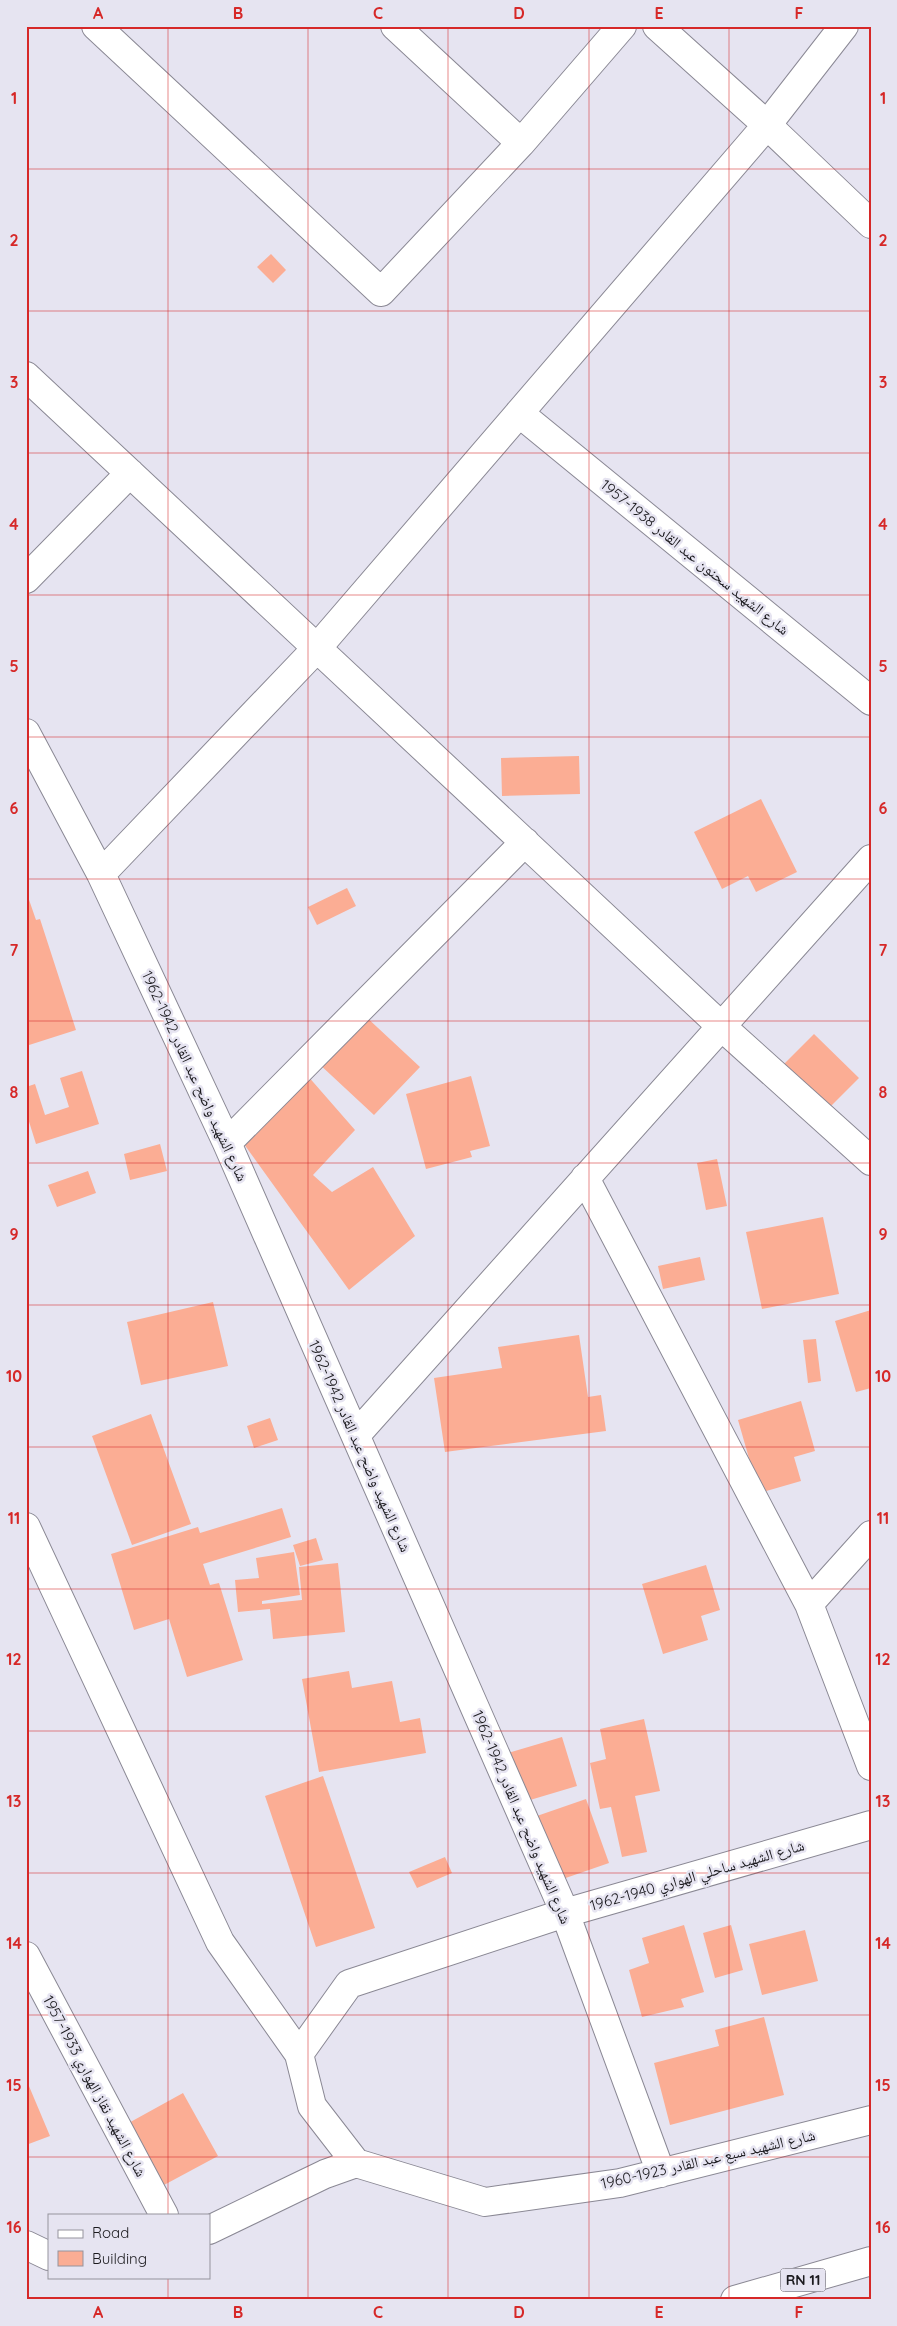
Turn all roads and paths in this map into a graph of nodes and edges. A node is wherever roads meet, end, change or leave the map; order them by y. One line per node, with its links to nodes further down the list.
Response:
1 (96, 26): 7 (main road)
2 (395, 26): 7 (main road)
3 (622, 26): 7 (main road)
4 (658, 26): 6 (main road)
5 (844, 26): 6 (main road)
6 (767, 125): 8 (main road); 10 (main road)
7 (521, 143)
8 (871, 224)
9 (26, 376): 11 (main road)
10 (519, 414): 13 (main road); 14 (main road, شارع الشهيد سحنون عبد القادر 1938-1957)
11 (130, 473): 12 (main road); 13 (main road)
12 (26, 579)
13 (317, 648): 16 (main road); 18 (main road)
14 (871, 701)
15 (26, 733): 18 (main road, شارع الشهيد واضح عبد القادر 1942-1962)
16 (525, 842): 19 (main road); 20 (main road)
17 (871, 859): 19 (main road)
18 (101, 874): 20 (main road, شارع الشهيد واضح عبد القادر 1942-1962)
19 (721, 1026): 21 (main road); 22 (main road)
20 (227, 1143): 23 (main road, شارع الشهيد واضح عبد القادر 1942-1962)
21 (871, 1160)
22 (586, 1178): 23 (main road); 26 (main road)
23 (356, 1435): 29 (main road, شارع الشهيد واضح عبد القادر 1942-1962)
24 (26, 1527): 31 (main road)
25 (871, 1535): 26 (main road)
26 (809, 1604): 27 (main road)
27 (871, 1766)
28 (871, 1825): 29 (main road, شارع الشهيد ساحلي الهواري 1940-1962)
29 (565, 1913): 31 (main road, شارع الشهيد ساحلي الهواري 1940-1962); 34 (main road, شارع الشهيد واضح عبد القادر 1942-1962)
30 (26, 1956): 35 (main road, شارع الشهيد نقاز الهواري 1933-1957)
31 (300, 2054): 33 (main road)
32 (871, 2120): 34 (main road, شارع الشهيد سبع عبد القادر 1923-1960)
33 (356, 2163): 34 (main road, شارع الشهيد سبع عبد القادر 1923-1960); 36 (main road)
34 (661, 2173)
35 (163, 2214)
36 (210, 2230)
37 (26, 2245): 38 (main road)
38 (48, 2256)
39 (871, 2261): 40 (main road, RN 11)
40 (735, 2300)

